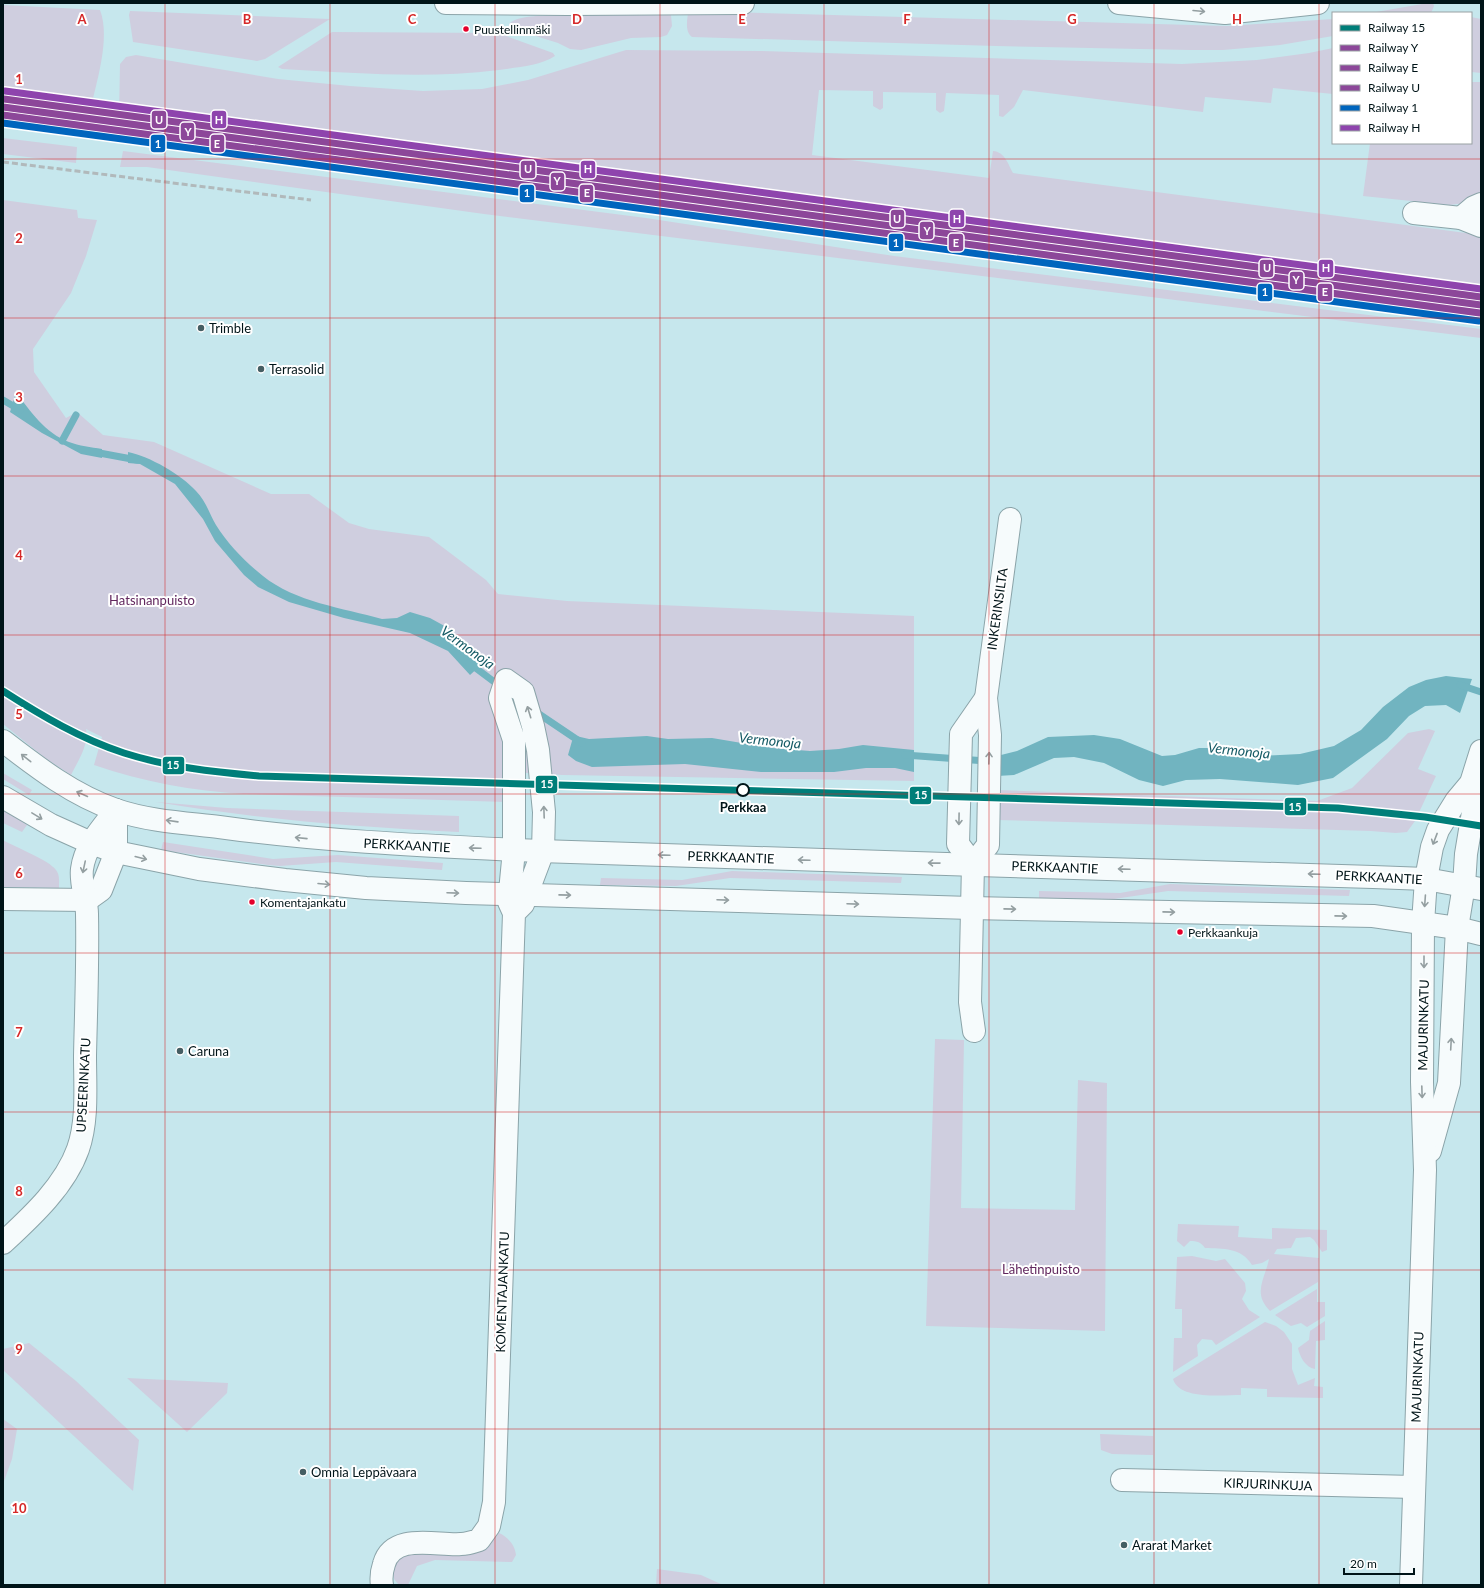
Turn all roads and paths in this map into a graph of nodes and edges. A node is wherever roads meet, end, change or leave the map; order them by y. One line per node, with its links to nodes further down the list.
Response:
1 (446, 3): 2 (street)
2 (620, 3): 3 (street)
3 (743, 3)
4 (1119, 3): 5 (street, one-way to 5)
5 (1318, 3)
6 (1481, 204): 8 (street)
7 (1414, 212): 8 (street)
8 (1461, 218): 9 (street)
9 (1481, 226)
10 (1010, 519): 11 (street, INKERINSILTA)
11 (986, 698): 21 (street, INKERINSILTA, one-way to 11); 21 (street, INKERINSILTA, one-way to 21)
12 (3, 740): 16 (street, PERKKAANTIE, one-way to 12)
13 (1481, 751): 14 (street)
14 (1471, 783): 22 (street, MAJURINKATU, one-way to 22); 23 (street, MAJURINKATU)
15 (3, 797): 17 (street, one-way to 17)
16 (116, 810): 17 (street, UPSEERINKATU); 18 (street, PERKKAANTIE, one-way to 16); 20 (street)
17 (90, 843): 20 (street); 25 (street, UPSEERINKATU, one-way to 25)
18 (514, 850): 19 (street, PERKKAANTIE); 19 (street, one-way to 18); 26 (street)
19 (543, 851): 21 (street, PERKKAANTIE, one-way to 19); 26 (street)
20 (116, 852): 25 (street); 26 (street, one-way to 26)
21 (973, 864): 22 (street, PERKKAANTIE, one-way to 21); 27 (street)
22 (1426, 879): 23 (street, PERKKAANTIE); 28 (street, MAJURINKATU, one-way to 28)
23 (1473, 887): 29 (street, MAJURINKATU)
24 (3, 899): 25 (street)
25 (87, 900): 33 (street, UPSEERINKATU)
26 (517, 900): 27 (street, one-way to 27); 36 (street, KOMENTAJANKATU)
27 (971, 908): 28 (street, one-way to 28); 31 (street)
28 (1423, 923): 29 (street); 32 (street, MAJURINKATU, one-way to 32)
29 (1457, 928): 30 (street); 32 (street, MAJURINKATU, one-way to 29)
30 (1481, 934)
31 (974, 1031)
32 (1425, 1170): 35 (street, MAJURINKATU)
33 (3, 1243)
34 (1122, 1480): 35 (street, KIRJURINKUJA)
35 (1414, 1487): 37 (street, MAJURINKATU)
36 (382, 1585)
37 (1411, 1585)

